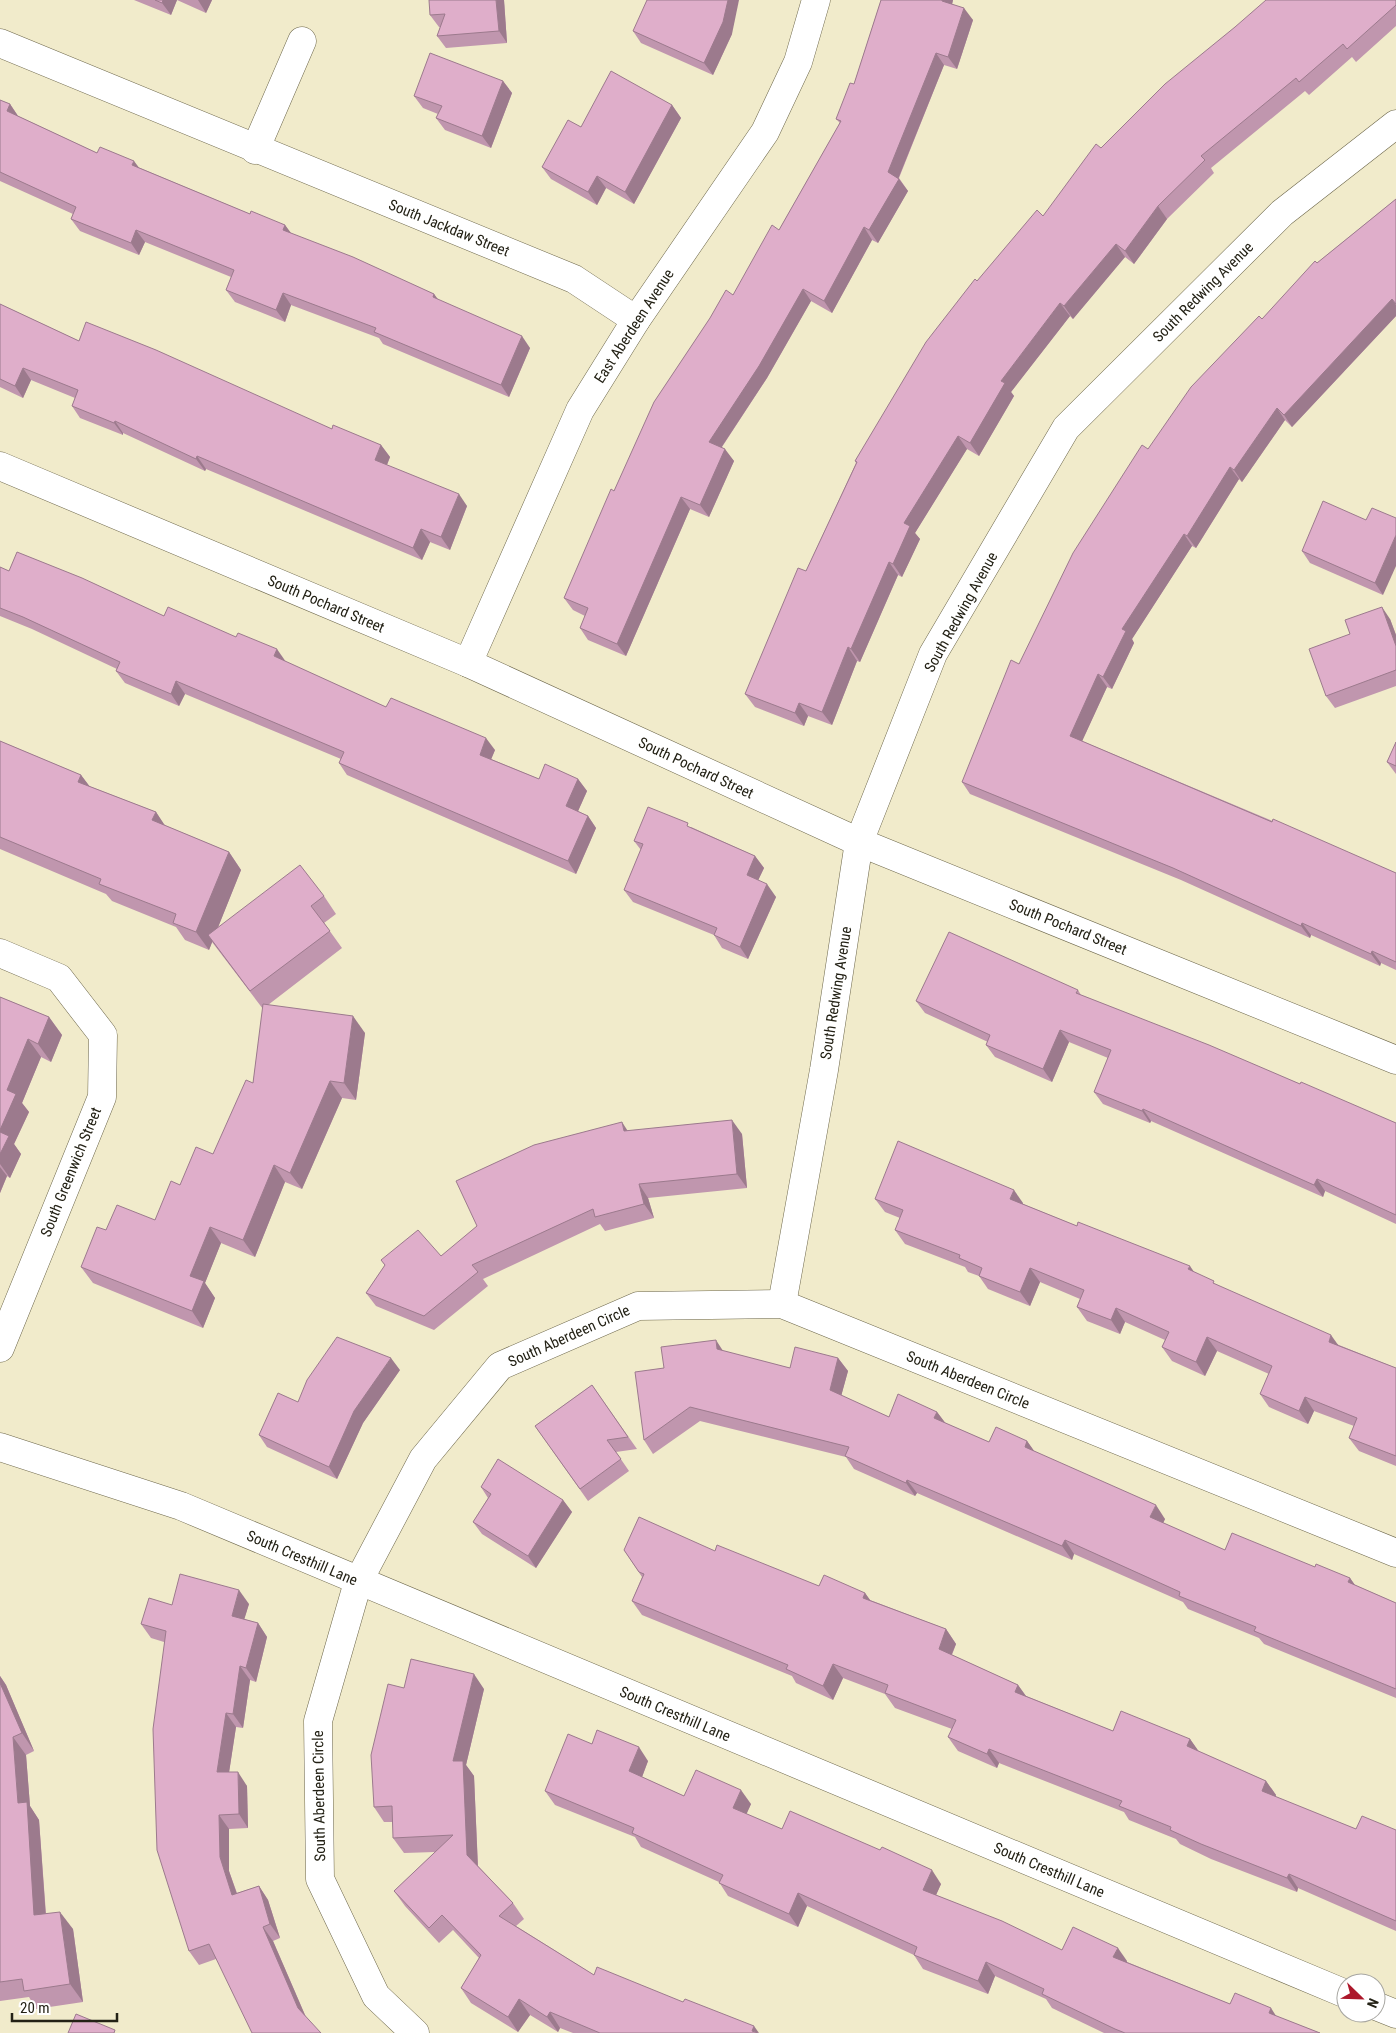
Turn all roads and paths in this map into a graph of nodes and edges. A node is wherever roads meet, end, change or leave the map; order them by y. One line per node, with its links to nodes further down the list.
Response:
1 (816, 0): 6 (street, East Aberdeen Avenue)
2 (302, 41): 5 (street)
3 (0, 43): 5 (street, South Jackdaw Street)
4 (1396, 124): 9 (street, South Redwing Avenue)
5 (255, 150): 6 (street, South Jackdaw Street)
6 (636, 320): 8 (street, East Aberdeen Avenue)
7 (0, 466): 8 (street, South Pochard Street)
8 (468, 663): 9 (street, South Pochard Street)
9 (859, 842): 11 (street, South Pochard Street); 12 (street, South Redwing Avenue)
10 (0, 953): 13 (street, South Greenwich Street)
11 (1396, 1060)
12 (782, 1304): 15 (street, South Aberdeen Circle); 16 (street, South Aberdeen Circle)
13 (0, 1348)
14 (0, 1447): 16 (street, South Cresthill Lane)
15 (1396, 1553)
16 (358, 1582): 17 (street, South Cresthill Lane); 18 (street, South Aberdeen Circle)
17 (1336, 1990)
18 (415, 2033)

